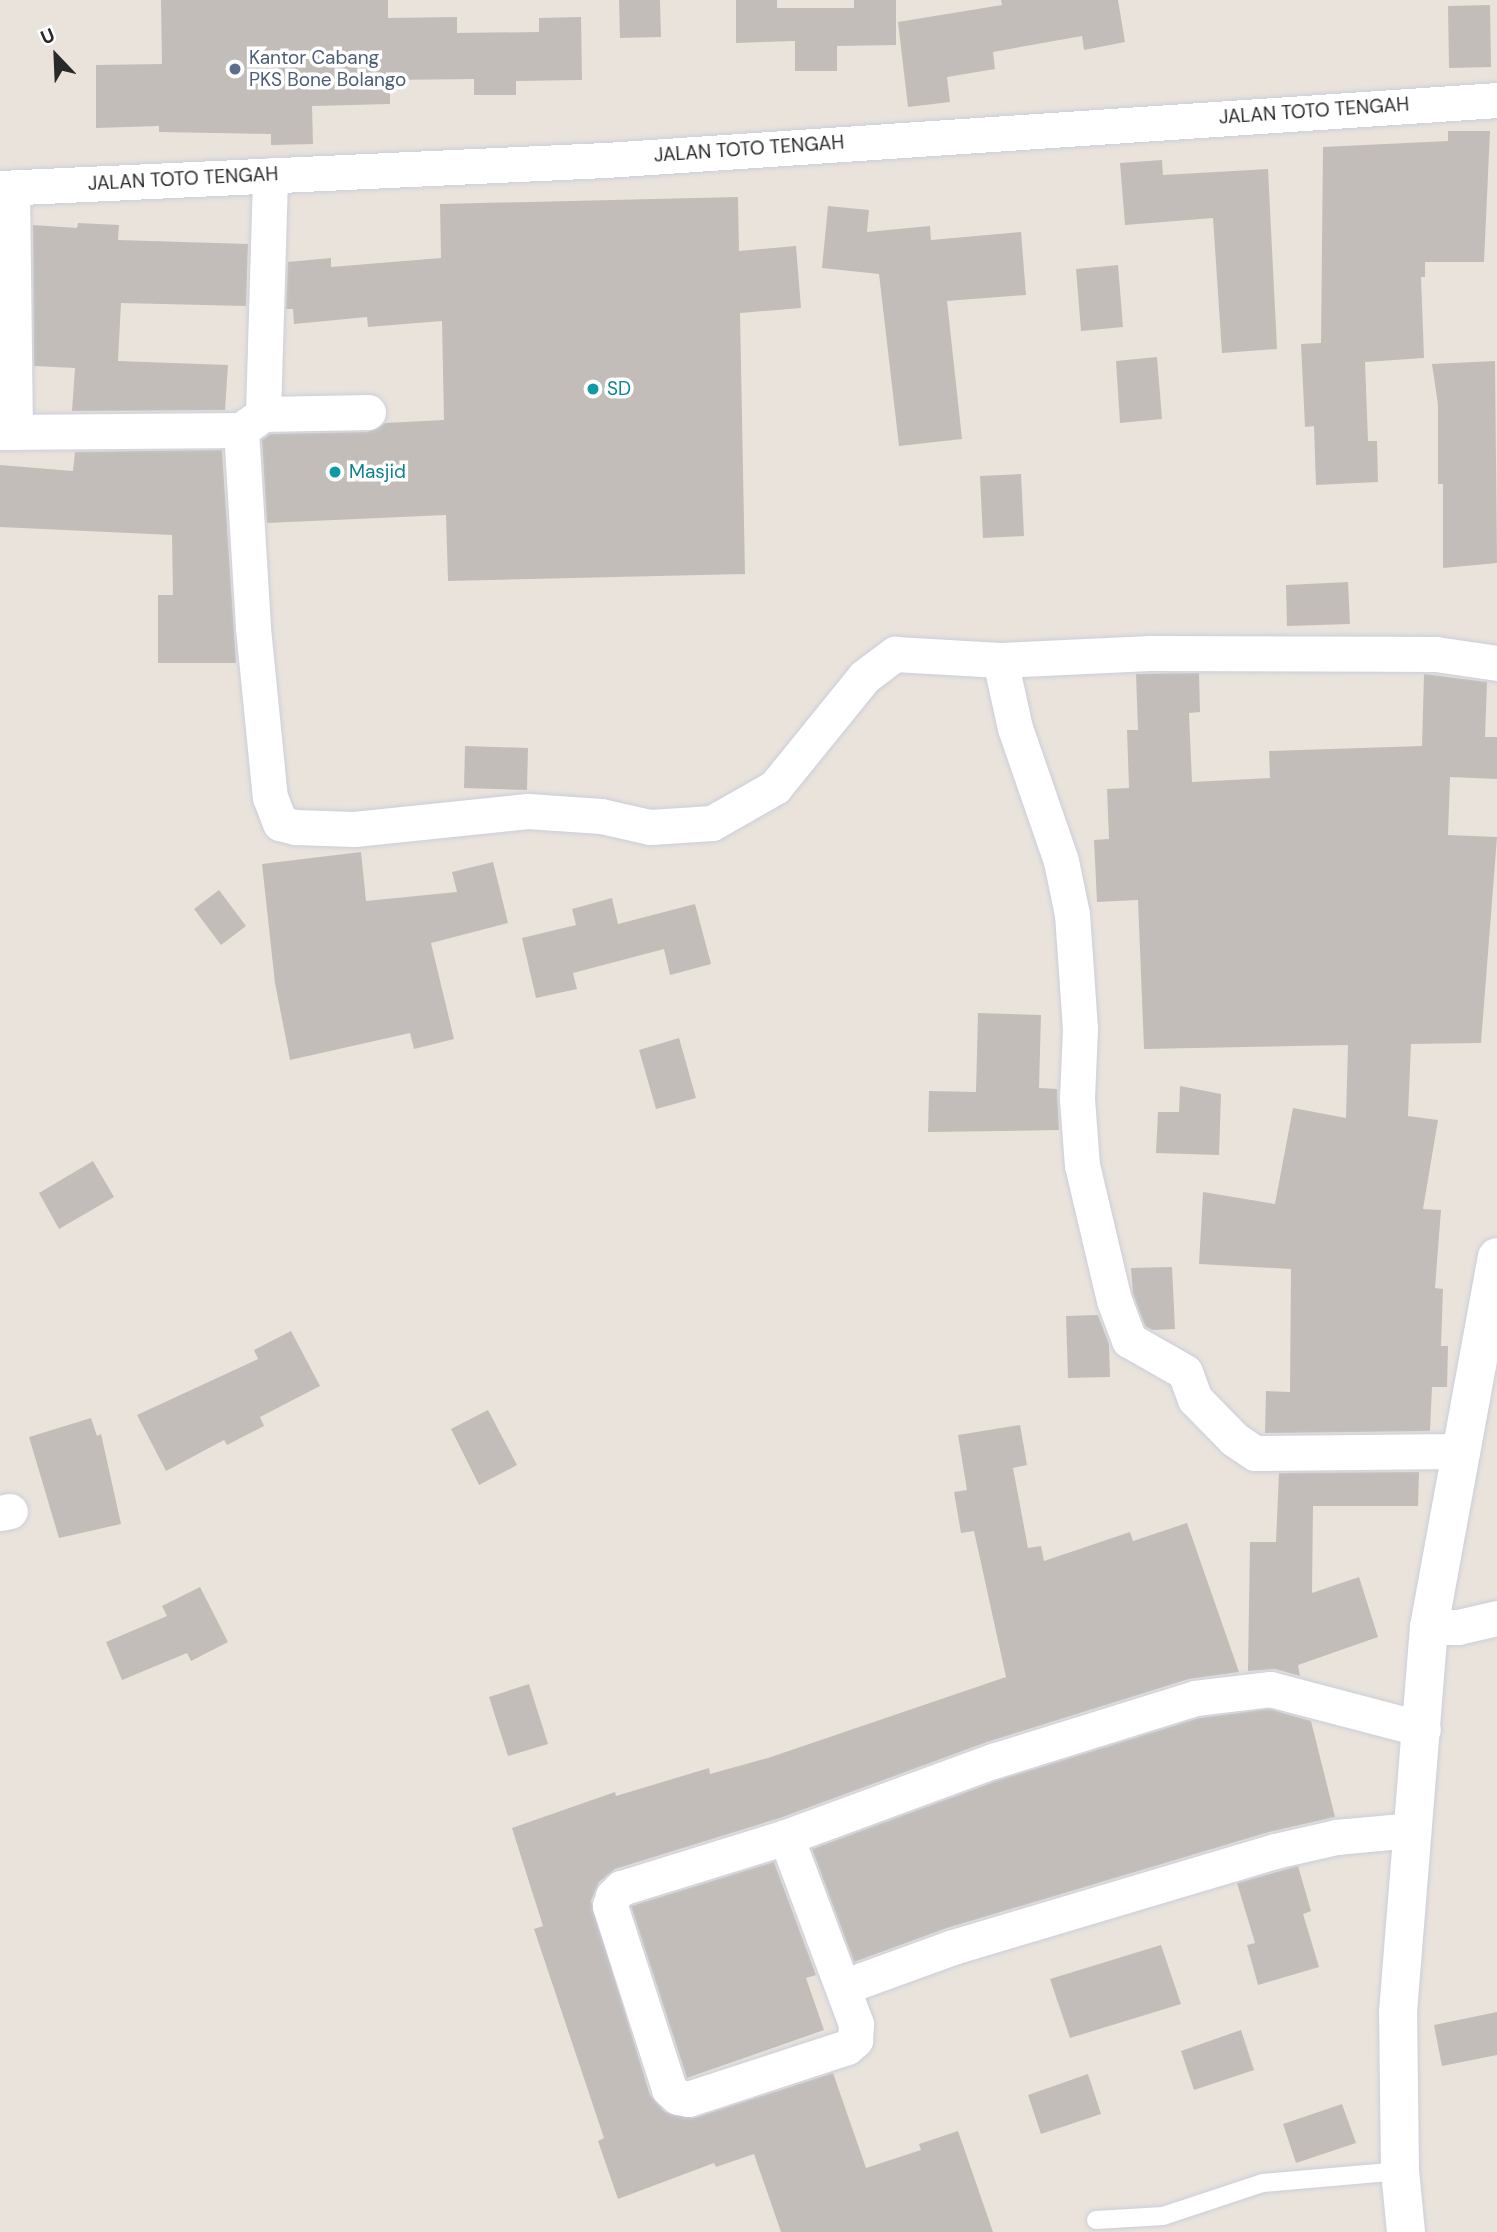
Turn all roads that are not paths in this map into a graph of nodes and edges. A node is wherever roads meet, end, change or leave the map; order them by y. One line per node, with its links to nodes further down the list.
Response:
1 (1497, 100): 2 (street, JALAN TOTO TENGAH)
2 (270, 175): 3 (street, JALAN TOTO TENGAH); 5 (street)
3 (6, 188): 6 (street)
4 (368, 412): 5 (street)
5 (252, 422): 6 (street); 7 (street)
6 (8, 432)
7 (1000, 660): 8 (street); 10 (street)
8 (1497, 663)
9 (1497, 1257): 10 (main road)
10 (1462, 1451): 12 (main road)
11 (1497, 1618): 12 (street)
12 (1429, 1627): 13 (main road)
13 (1423, 1730): 14 (main road); 15 (street)
14 (1411, 1830): 16 (street); 17 (main road)
15 (786, 1837): 16 (street); 16 (street)
16 (843, 1987)
17 (1399, 2171): 18 (lane); 19 (main road)
18 (1096, 2220)
19 (1406, 2232)

